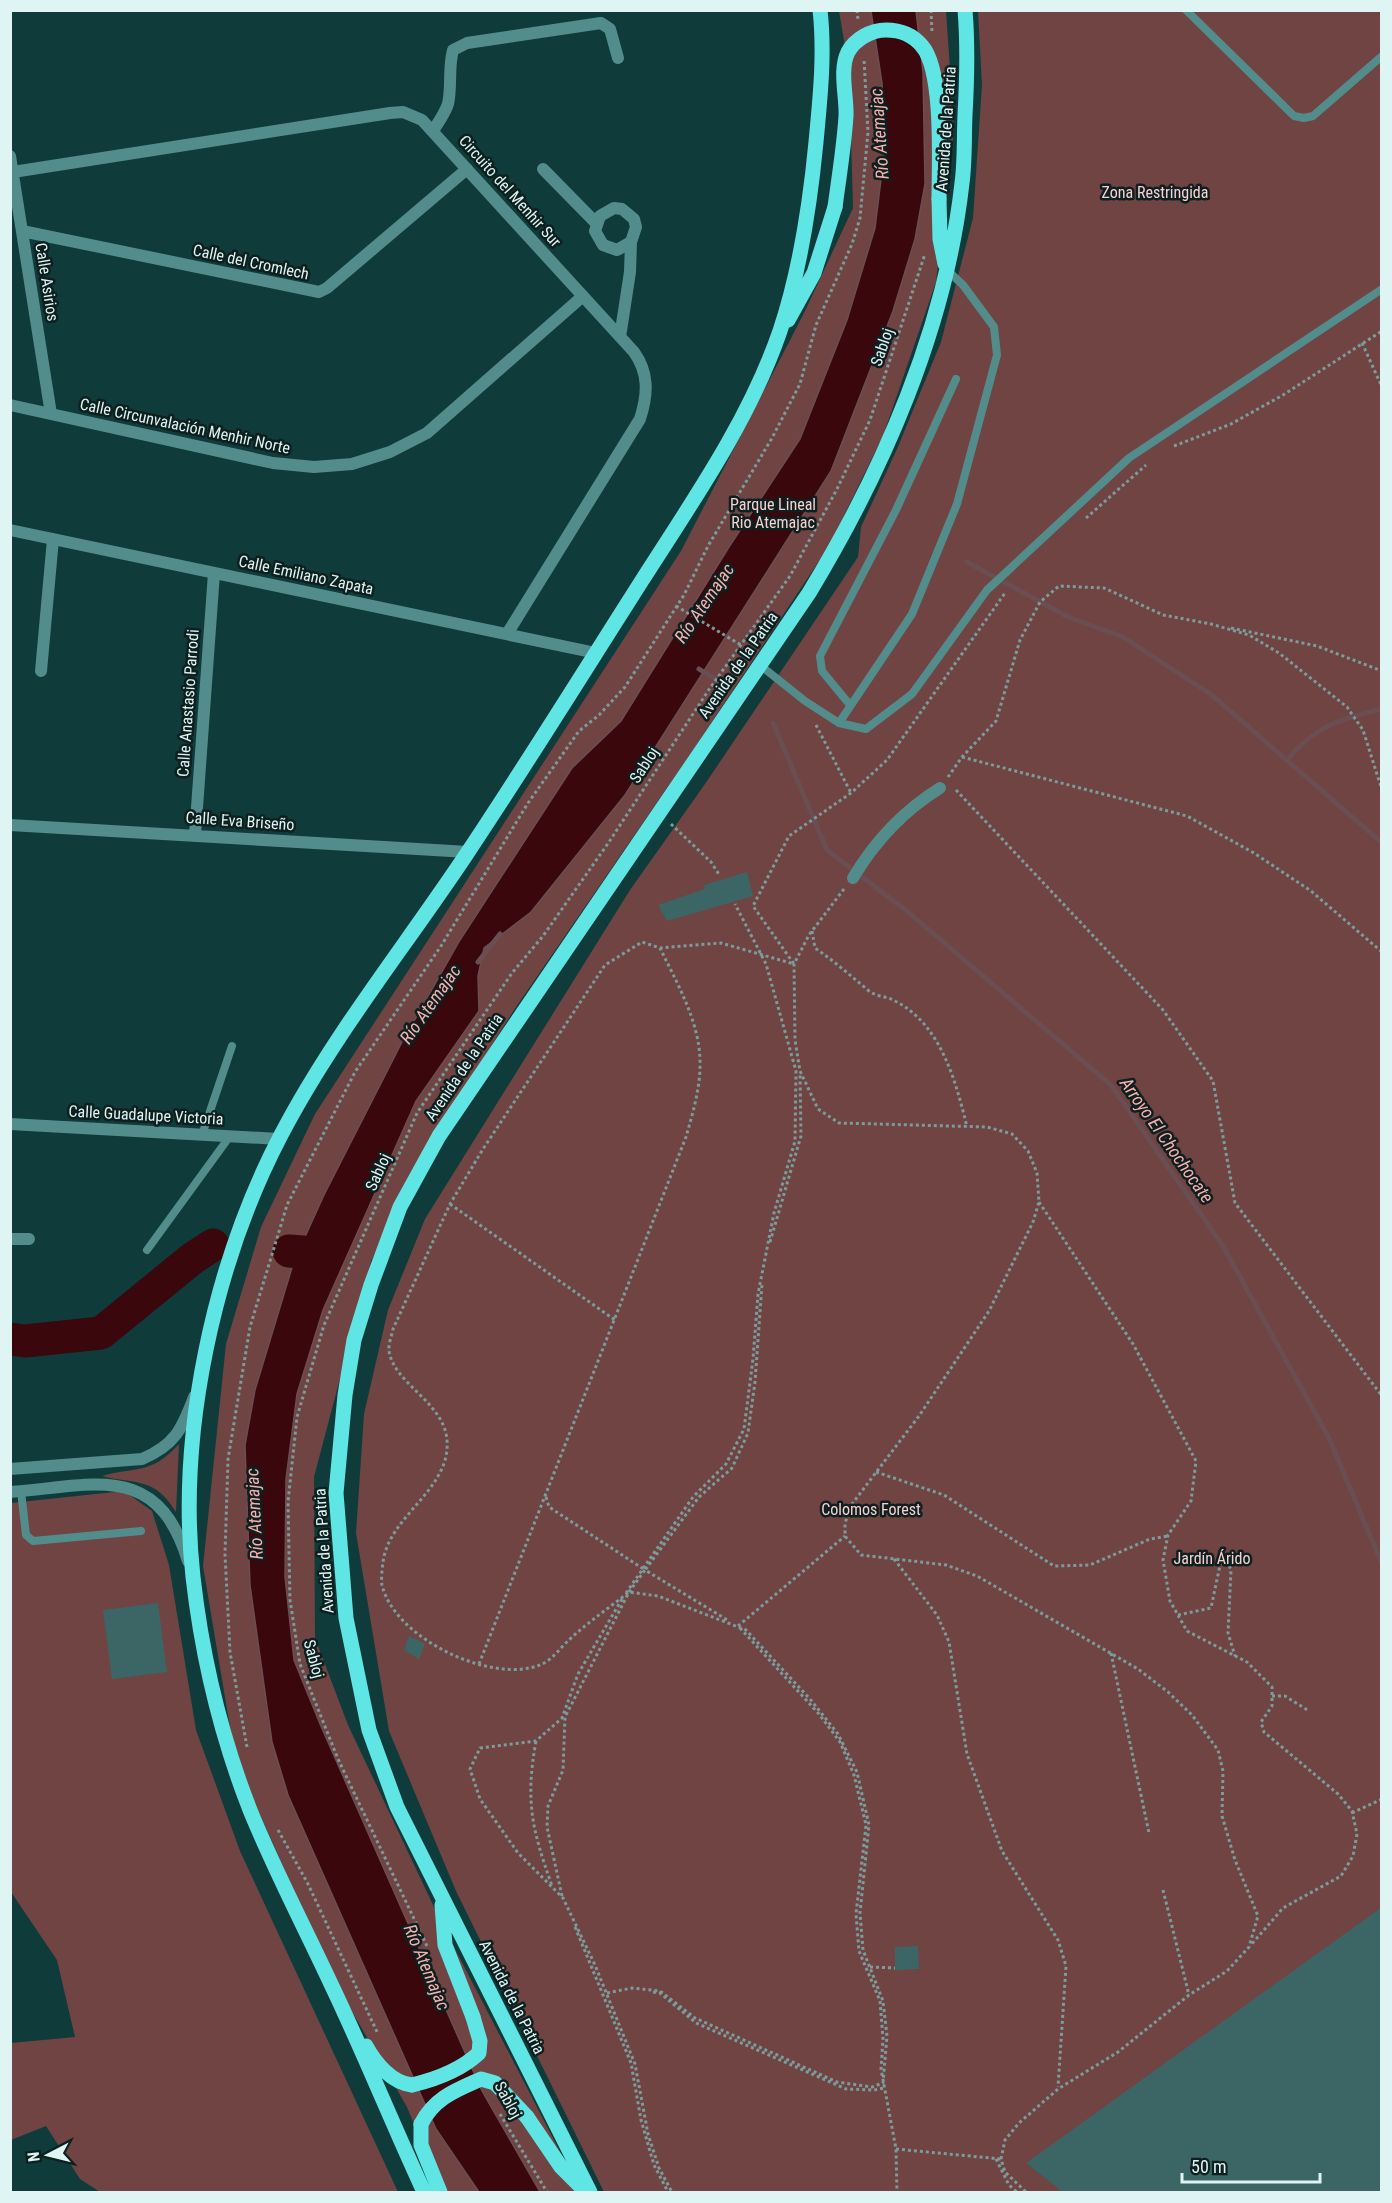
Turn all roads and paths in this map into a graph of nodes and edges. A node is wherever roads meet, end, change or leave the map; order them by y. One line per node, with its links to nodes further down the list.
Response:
1 (820, 10): 20 (main road)
2 (965, 10): 16 (main road, Avenida de la Patria)
3 (1186, 10): 4 (lane)
4 (1382, 56)
5 (618, 58): 7 (street)
6 (866, 71): 34 (path)
7 (433, 131): 9 (street, Circuito del Menhir Sur); 11 (street, Circuito del Menhir Sur)
8 (10, 156): 11 (street, Calle Asirios)
9 (467, 169): 13 (street, Calle del Cromlech); 18 (street, Circuito del Menhir Sur)
10 (543, 169): 12 (street)
11 (13, 172): 13 (street, Calle Asirios)
12 (596, 223): 14 (street); 14 (street)
13 (22, 231): 26 (street, Calle Asirios)
14 (632, 242): 21 (street)
15 (926, 246): 37 (path, Sabloj)
16 (947, 270): 20 (main road, bridge); 39 (main road, Avenida de la Patria); 43 (lane)
17 (1382, 289): 44 (lane)
18 (583, 296): 21 (street, Circuito del Menhir Sur); 26 (street, Calle Circunvalación Menhir Norte)
19 (1382, 332): 22 (path)
20 (779, 333): 38 (main road)
21 (620, 337): 36 (street, Circuito del Menhir Sur)
22 (1362, 343): 24 (path); 27 (path)
23 (956, 379): 43 (lane)
24 (1382, 387)
25 (10, 405): 26 (street, Calle Circunvalación Menhir Norte)
26 (51, 414)
27 (1172, 446)
28 (1155, 458): 29 (path)
29 (1080, 523)
30 (10, 530): 31 (street, Calle Emiliano Zapata)
31 (53, 539): 32 (street, Calle Emiliano Zapata); 40 (street)
32 (214, 573): 36 (street, Calle Emiliano Zapata); 51 (street, Calle Anastasio Parrodi)
33 (1011, 586): 48 (path)
34 (676, 606): 37 (path); 98 (path)
35 (1211, 624): 41 (path); 45 (path); 47 (path)
36 (507, 634): 38 (street, Calle Emiliano Zapata)
37 (741, 645): 108 (path, Sabloj)
38 (596, 652): 52 (main road)
39 (760, 665): 42 (lane); 49 (main road, Avenida de la Patria)
40 (41, 671)
41 (1382, 671)
42 (805, 701): 44 (lane); 48 (path)
43 (850, 705): 44 (lane)
44 (839, 723)
45 (962, 757): 46 (path); 58 (path)
46 (943, 784): 54 (street); 75 (path)
47 (1382, 790)
48 (851, 793): 60 (path)
49 (657, 814): 53 (path); 105 (main road, Avenida de la Patria)
50 (10, 825): 51 (street, Calle Eva Briseño)
51 (195, 835): 52 (street, Calle Eva Briseño)
52 (468, 852): 67 (main road)
53 (720, 876)
54 (853, 878): 56 (path)
55 (735, 904): 59 (path)
56 (812, 931): 60 (path); 64 (path)
57 (660, 948): 59 (path); 69 (path); 73 (path)
58 (1382, 952)
59 (762, 955): 60 (path); 86 (path)
60 (794, 964): 62 (path)
61 (232, 1046): 65 (lane)
62 (800, 1071): 64 (path); 86 (path)
63 (10, 1124): 65 (street, Calle Guadalupe Victoria)
64 (967, 1127): 68 (path)
65 (202, 1135): 66 (street, Calle Guadalupe Victoria)
66 (230, 1136): 67 (street, Calle Guadalupe Victoria); 72 (lane)
67 (279, 1139): 74 (main road)
68 (1039, 1202): 78 (path); 83 (path)
69 (450, 1204): 73 (path); 94 (path)
70 (10, 1239): 71 (street)
71 (29, 1239)
72 (147, 1250)
73 (615, 1320): 81 (path)
74 (205, 1367): 76 (street); 87 (main road)
75 (1382, 1396)
76 (98, 1462): 77 (street); 79 (street)
77 (10, 1469)
78 (876, 1472): 83 (path); 84 (path)
79 (100, 1485): 80 (street); 87 (street)
80 (16, 1492): 82 (lane)
81 (545, 1494): 86 (path); 94 (path)
82 (141, 1532)
83 (1168, 1535): 90 (path)
84 (845, 1536): 85 (path); 91 (path)
85 (894, 1559): 92 (path); 116 (path)
86 (644, 1569): 88 (path); 89 (path); 91 (path)
87 (194, 1582): 111 (main road)
88 (629, 1592): 89 (path); 91 (path); 106 (path)
89 (624, 1596): 94 (path); 97 (path)
90 (1178, 1615): 93 (path); 93 (path)
91 (738, 1626): 109 (path); 115 (path)
92 (1111, 1652): 102 (path); 107 (path)
93 (1235, 1656): 95 (path)
94 (479, 1664)
95 (1272, 1696): 96 (path); 100 (path)
96 (1309, 1711)
97 (536, 1742): 103 (path); 103 (path)
98 (248, 1758)
99 (1382, 1799): 100 (path)
100 (1352, 1813): 107 (path)
101 (272, 1825): 114 (path)
102 (1149, 1833)
103 (553, 1888): 106 (path)
104 (1163, 1890): 113 (path)
105 (441, 1896): 111 (main road, bridge); 124 (main road, Avenida de la Patria)
106 (563, 1898): 112 (path)
107 (1249, 1947): 113 (path)
108 (432, 1956)
109 (870, 1966): 110 (path); 115 (path)
110 (895, 1968)
111 (335, 1991): 120 (main road)
112 (606, 1995): 115 (path); 125 (path)
113 (1190, 1995): 116 (path)
114 (382, 2043)
115 (884, 2085): 118 (path)
116 (1058, 2089): 119 (path)
117 (494, 2105): 122 (path, Sabloj)
118 (896, 2149): 119 (path); 126 (path)
119 (998, 2158): 127 (path); 128 (path)
120 (424, 2193)
121 (440, 2193): 123 (main road, bridge)
122 (547, 2193)
123 (586, 2193)
124 (590, 2193)
125 (670, 2193)
126 (897, 2193)
127 (1017, 2193)
128 (1026, 2193)

